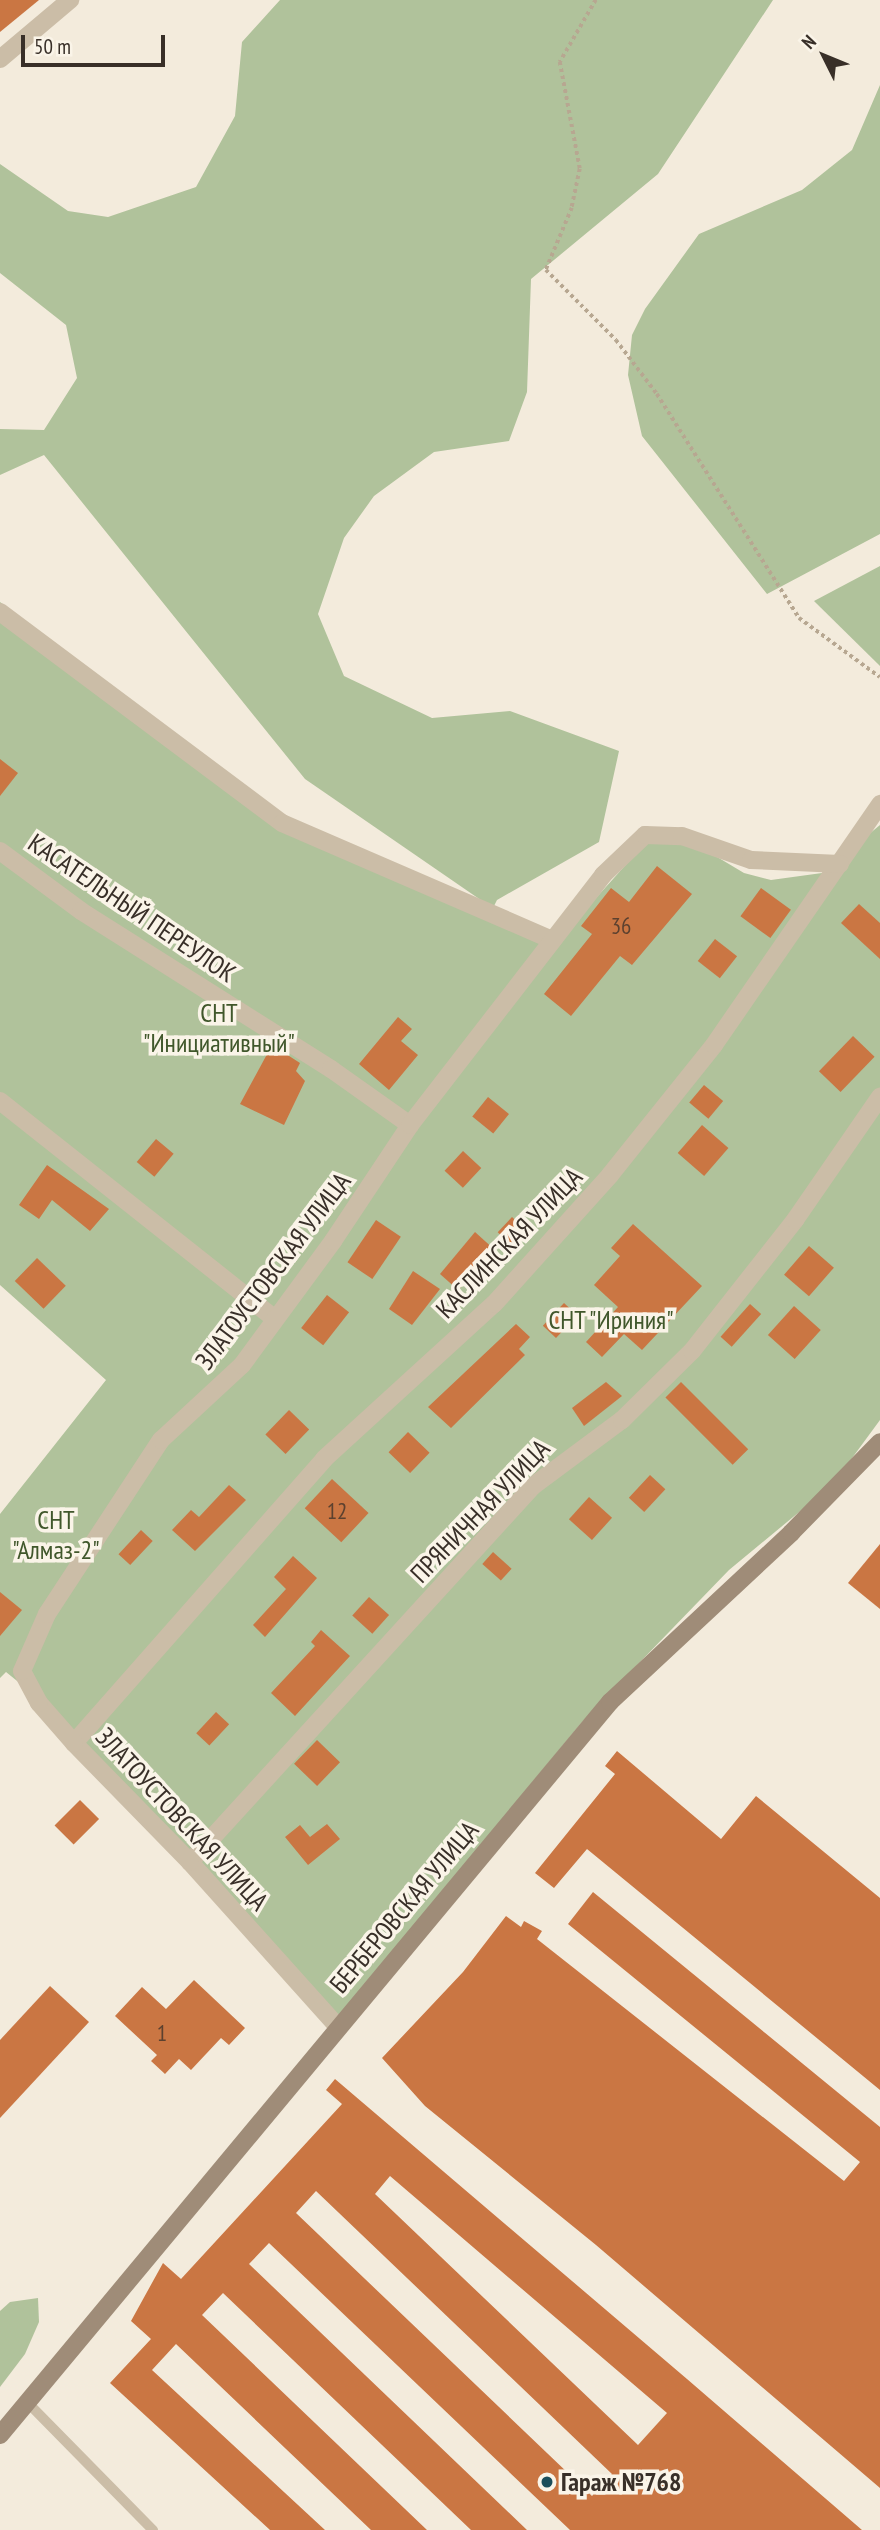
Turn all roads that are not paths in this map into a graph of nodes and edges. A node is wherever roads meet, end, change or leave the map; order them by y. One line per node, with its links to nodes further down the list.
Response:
1 (70, 0): 2 (street)
2 (0, 59)
3 (0, 612): 7 (street)
4 (880, 804): 6 (street, КАСЛИНСКАЯ УЛИЦА)
5 (0, 851): 10 (street, КАСАТЕЛЬНЫЙ ПЕРЕУЛОК)
6 (840, 864): 7 (street, ЗЛАТОУСТОВСКАЯ УЛИЦА); 13 (street, КАСЛИНСКАЯ УЛИЦА)
7 (553, 940): 10 (street, ЗЛАТОУСТОВСКАЯ УЛИЦА)
8 (880, 1097): 14 (street, ПРЯНИЧНАЯ УЛИЦА)
9 (0, 1101): 11 (street)
10 (410, 1125): 11 (street, ЗЛАТОУСТОВСКАЯ УЛИЦА)
11 (274, 1318): 13 (street, ЗЛАТОУСТОВСКАЯ УЛИЦА)
12 (880, 1442): 15 (street, БЕРБЕРОВСКАЯ УЛИЦА)
13 (74, 1743): 14 (street, ЗЛАТОУСТОВСКАЯ УЛИЦА)
14 (190, 1862): 15 (street, ЗЛАТОУСТОВСКАЯ УЛИЦА)
15 (338, 2027): 16 (street, БЕРБЕРОВСКАЯ УЛИЦА)
16 (29, 2404): 17 (street, БЕРБЕРОВСКАЯ УЛИЦА); 18 (lane)
17 (0, 2435)
18 (153, 2530)

